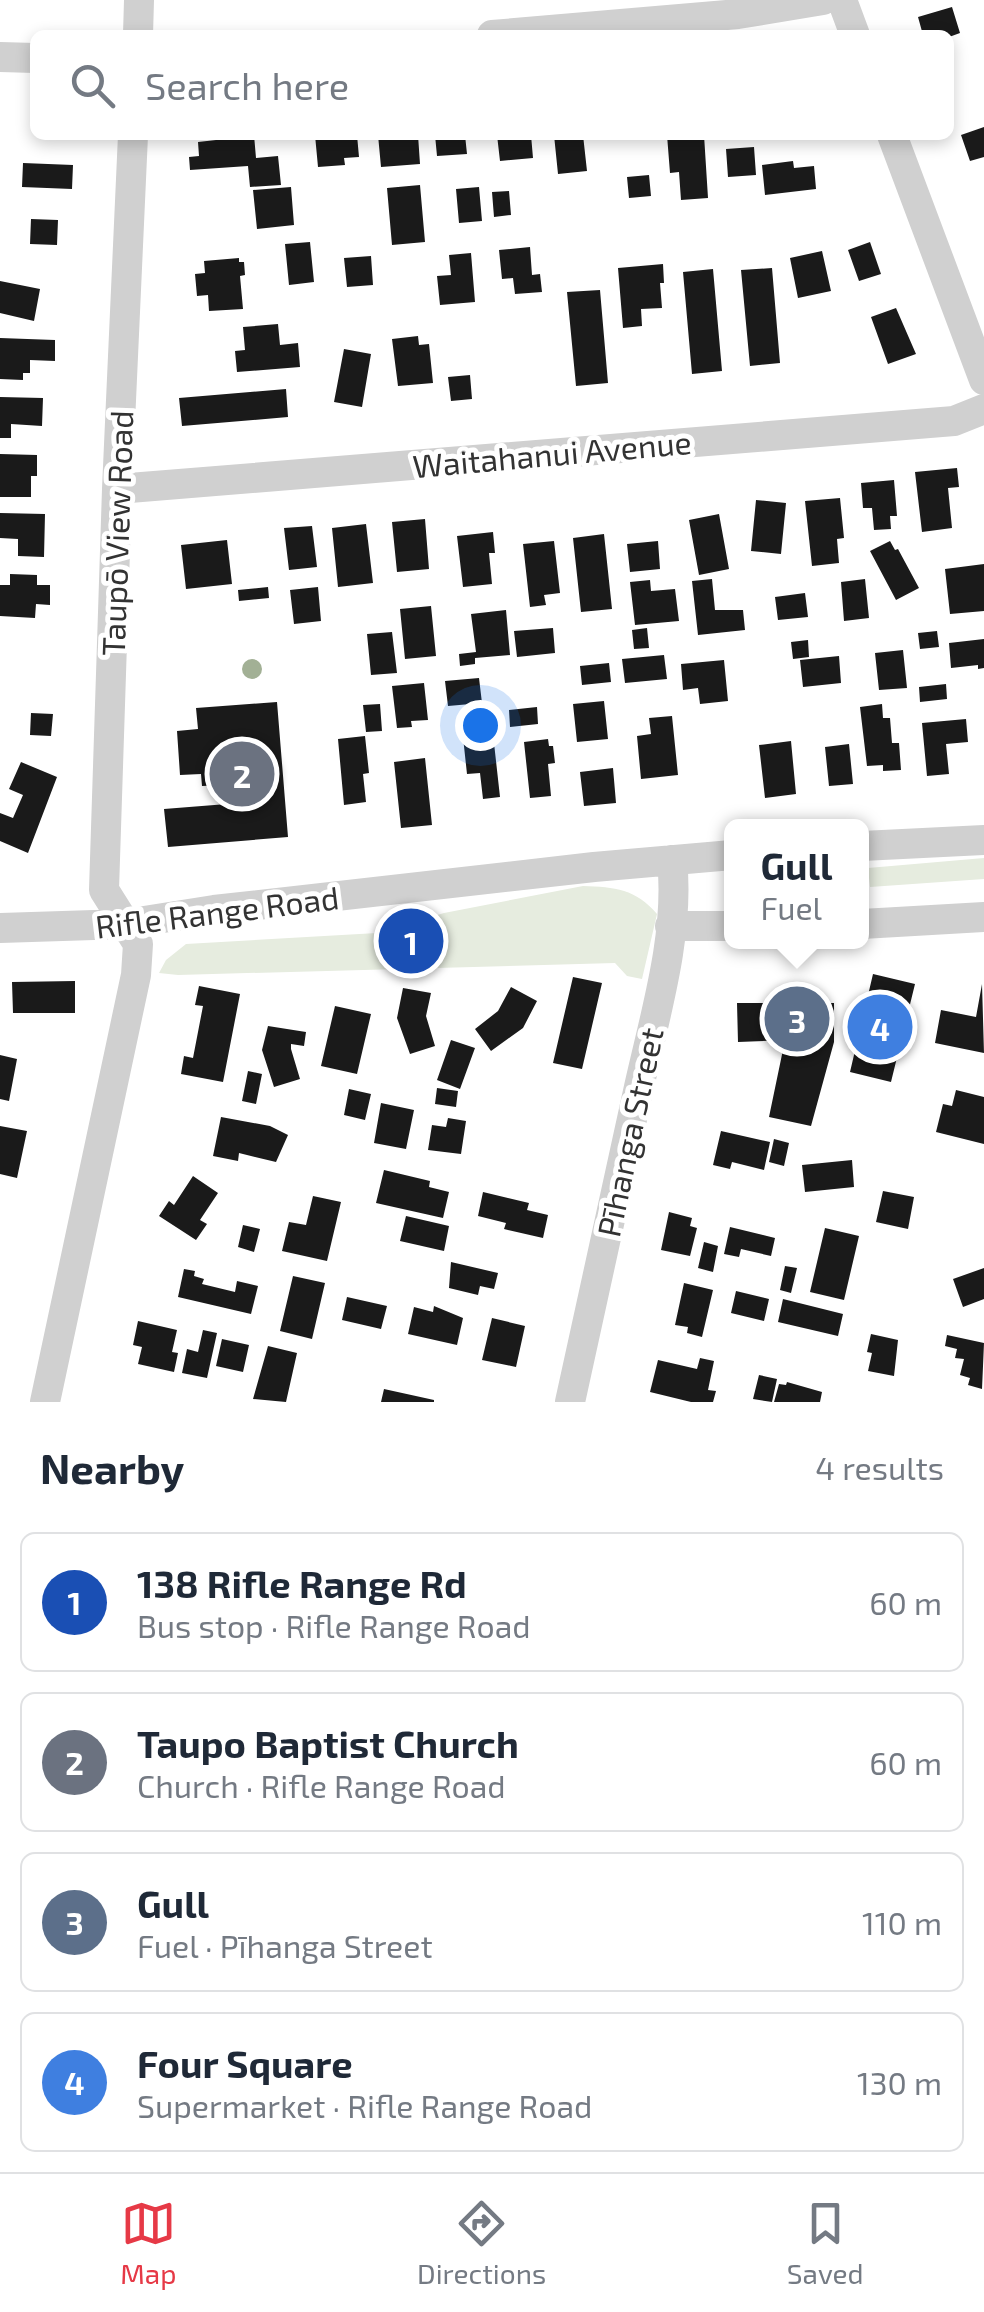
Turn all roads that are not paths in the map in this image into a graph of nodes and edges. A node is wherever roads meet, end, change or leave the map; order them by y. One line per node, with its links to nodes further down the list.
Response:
1 (139, 0): 4 (street)
2 (823, 0): 5 (street)
3 (842, 0): 6 (street)
4 (138, 30)
5 (551, 30)
6 (853, 30)
7 (0, 56): 8 (street)
8 (30, 58)
9 (133, 140): 13 (street, Taupō View Road)
10 (894, 140): 11 (street)
11 (984, 380)
12 (984, 409): 13 (street, Waitahanui Avenue)
13 (117, 488): 19 (street, Taupō View Road)
14 (984, 840): 15 (street)
15 (869, 846)
16 (724, 856): 17 (street, Rifle Range Road)
17 (672, 860): 19 (street, Rifle Range Road); 21 (street, Pīhanga Street)
18 (984, 917): 20 (street)
19 (125, 924): 23 (street, Rifle Range Road); 24 (street, Taupō View Road)
20 (869, 924)
21 (670, 926): 22 (street); 25 (street, Pīhanga Street)
22 (724, 926)
23 (0, 928)
24 (45, 1402)
25 (570, 1402)

